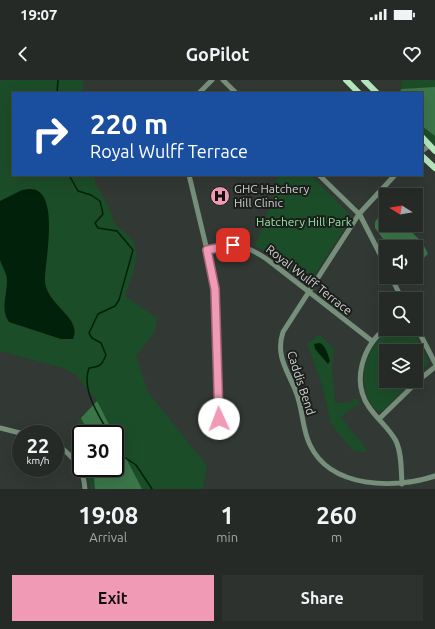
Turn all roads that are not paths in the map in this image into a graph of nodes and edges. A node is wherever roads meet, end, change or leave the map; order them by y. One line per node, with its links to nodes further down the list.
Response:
1 (212, 80): 5 (street)
2 (223, 80): 6 (street)
3 (346, 80): 7 (main road)
4 (364, 80): 8 (main road)
5 (200, 92)
6 (235, 92)
7 (358, 92)
8 (376, 92)
9 (423, 139): 10 (main road)
10 (430, 145): 11 (street); 12 (main road)
11 (423, 150)
12 (435, 151)
13 (423, 157): 14 (main road)
14 (435, 168)
15 (189, 176): 19 (street)
16 (320, 176): 18 (street)
17 (394, 176): 18 (street, Caddis Bend)
18 (359, 214): 20 (street); 21 (street, Caddis Bend)
19 (207, 250): 21 (street, Royal Wulff Terrace); 30 (street)
20 (379, 253)
21 (309, 293): 24 (street, Royal Wulff Terrace); 33 (street, Caddis Bend)
22 (379, 334): 24 (street)
23 (421, 336): 25 (street)
24 (372, 341): 27 (street)
25 (435, 363)
26 (435, 367): 27 (street)
27 (379, 419): 33 (street)
28 (0, 428): 29 (street)
29 (12, 431)
30 (215, 436)
31 (64, 451): 34 (street)
32 (435, 476): 33 (street, Caddis Bend)
33 (402, 484)
34 (85, 489)

